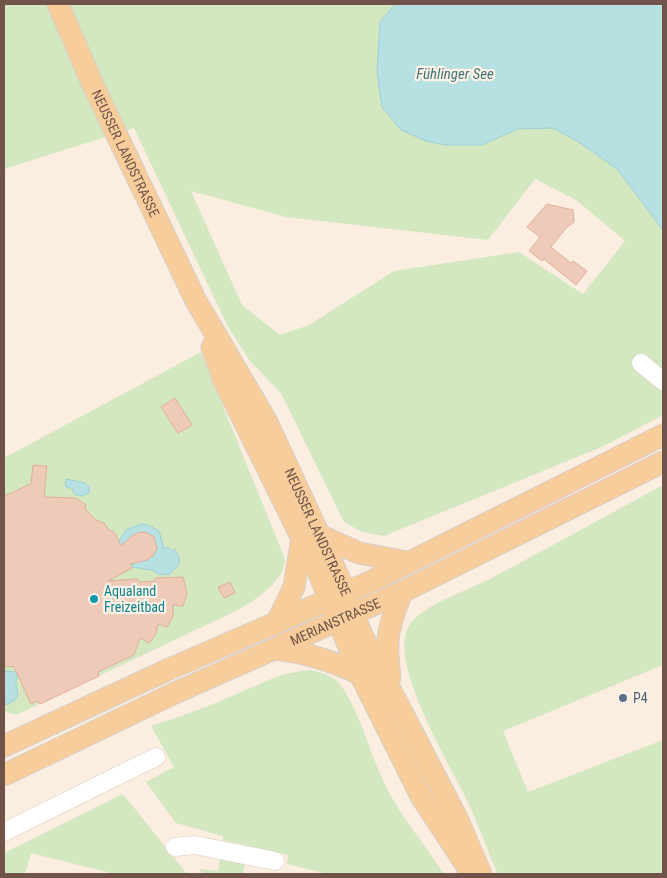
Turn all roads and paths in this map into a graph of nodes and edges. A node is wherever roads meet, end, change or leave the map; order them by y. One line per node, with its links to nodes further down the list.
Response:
1 (58, 4): 6 (main road, NEUSSER LANDSTRASSE)
2 (641, 363): 3 (lane)
3 (663, 381)
4 (663, 435): 7 (main road, MERIANSTRASSE)
5 (663, 462): 8 (main road, MERIANSTRASSE)
6 (310, 536): 7 (main road); 9 (main road, NEUSSER LANDSTRASSE); 10 (main road)
7 (407, 562): 9 (main road, MERIANSTRASSE)
8 (402, 592): 9 (main road, MERIANSTRASSE); 13 (main road)
9 (342, 606): 10 (main road, MERIANSTRASSE); 11 (main road, MERIANSTRASSE); 12 (main road, NEUSSER LANDSTRASSE); 13 (main road, NEUSSER LANDSTRASSE)
10 (276, 624): 14 (main road, MERIANSTRASSE)
11 (274, 649): 12 (main road); 16 (main road, MERIANSTRASSE)
12 (360, 674): 20 (main road, NEUSSER LANDSTRASSE)
13 (392, 692): 21 (main road, NEUSSER LANDSTRASSE)
14 (4, 746)
15 (156, 756): 17 (lane)
16 (4, 775)
17 (4, 832)
18 (175, 847): 19 (lane)
19 (274, 861)
20 (472, 874)
21 (481, 874)

